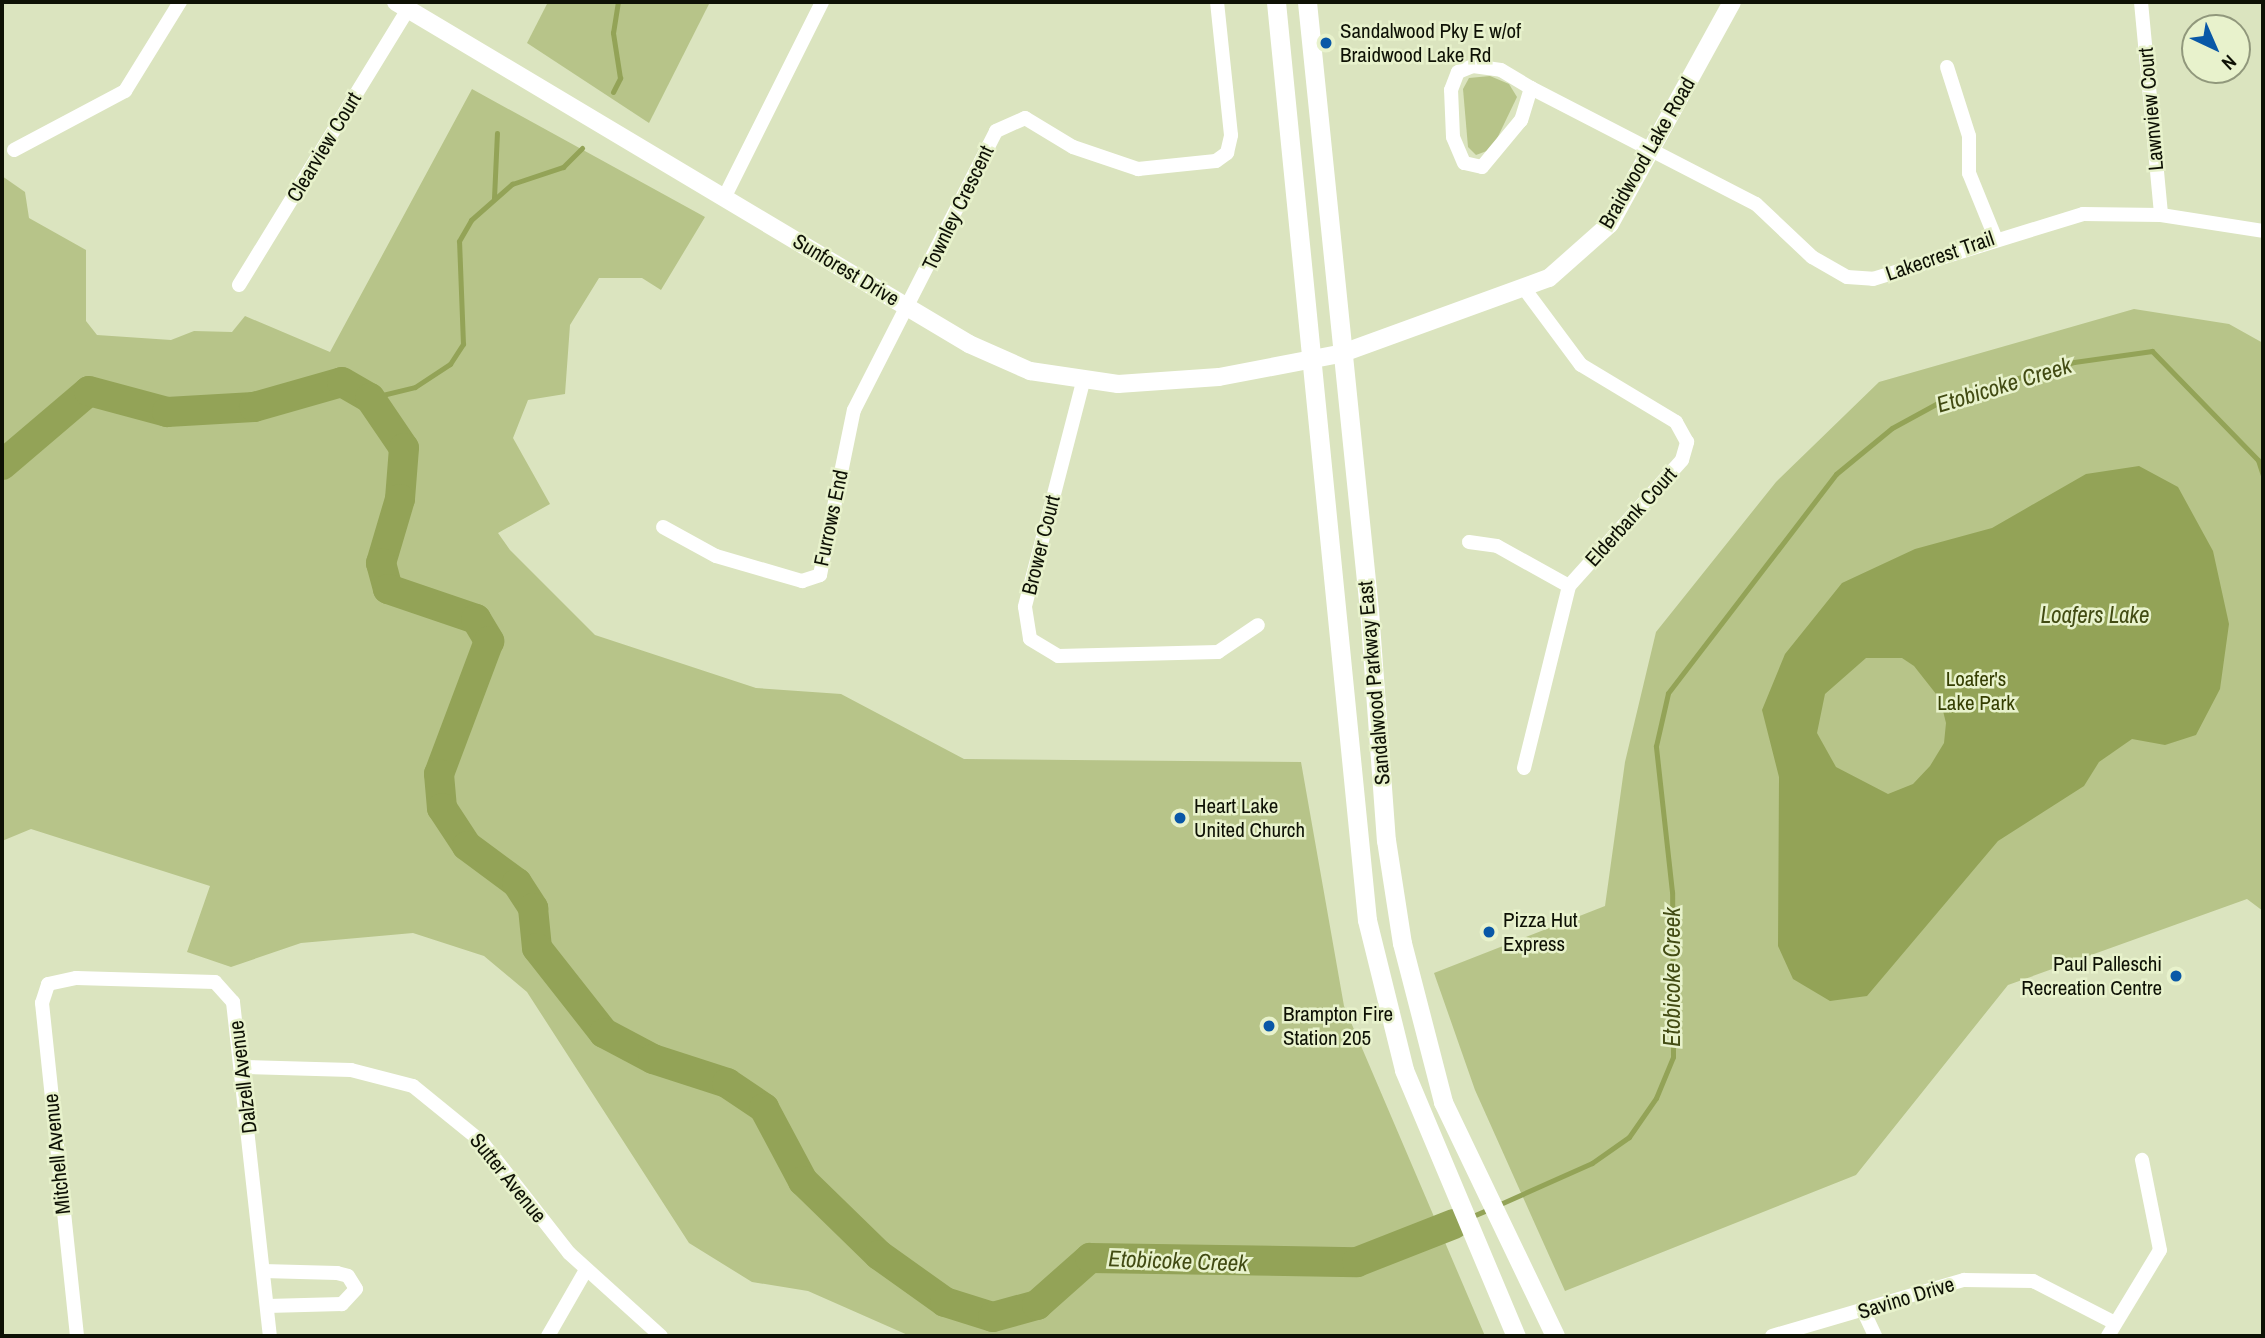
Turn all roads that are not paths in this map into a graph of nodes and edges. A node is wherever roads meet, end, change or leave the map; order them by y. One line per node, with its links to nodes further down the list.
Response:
1 (180, 2): 11 (street)
2 (822, 2): 13 (street)
3 (1217, 2): 19 (street, Townley Crescent)
4 (1276, 2): 21 (main road, Sandalwood Parkway East)
5 (1307, 2): 20 (main road, Sandalwood Parkway East)
6 (1732, 2): 12 (street, Braidwood Lake Road)
7 (2141, 2): 14 (street, Lawnview Court)
8 (402, 6): 13 (street, Sunforest Drive); 17 (street, Clearview Court)
9 (1947, 67): 16 (street)
10 (1531, 88): 10 (street); 12 (street, Lakecrest Trail)
11 (14, 150)
12 (1654, 150): 16 (street, Lakecrest Trail); 18 (street, Braidwood Lake Road)
13 (724, 198): 19 (street, Sunforest Drive)
14 (2161, 215): 15 (street, Lakecrest Trail); 16 (street, Lakecrest Trail)
15 (2263, 230)
16 (1995, 237)
17 (239, 285)
18 (1526, 291): 20 (street, Braidwood Lake Road); 25 (street, Elderbank Court)
19 (910, 308): 22 (street, Sunforest Drive); 23 (street, Furrows End)
20 (1340, 354): 21 (street, Sunforest Drive); 41 (main road, Sandalwood Parkway East)
21 (1314, 359): 22 (street, Sunforest Drive); 40 (main road, Sandalwood Parkway East)
22 (1083, 382): 26 (street, Brower Court)
23 (663, 527)
24 (1469, 542): 25 (street)
25 (1569, 586): 27 (street, Elderbank Court)
26 (1258, 625)
27 (1524, 768)
28 (58, 979): 29 (street, Dalzell Avenue); 36 (street, Mitchell Avenue)
29 (244, 1067): 31 (street, Sutter Avenue); 32 (street, Dalzell Avenue)
30 (2142, 1160): 35 (street)
31 (586, 1270): 38 (street); 39 (street, Sutter Avenue)
32 (263, 1272): 33 (street, Dalzell Avenue); 33 (street)
33 (267, 1306): 37 (street, Dalzell Avenue)
34 (1863, 1310): 35 (street, Savino Drive); 42 (street, Savino Drive); 43 (street)
35 (2112, 1330)
36 (77, 1336)
37 (270, 1336)
38 (548, 1336)
39 (661, 1336)
40 (1516, 1336)
41 (1555, 1336)
42 (1772, 1336)
43 (1875, 1336)

